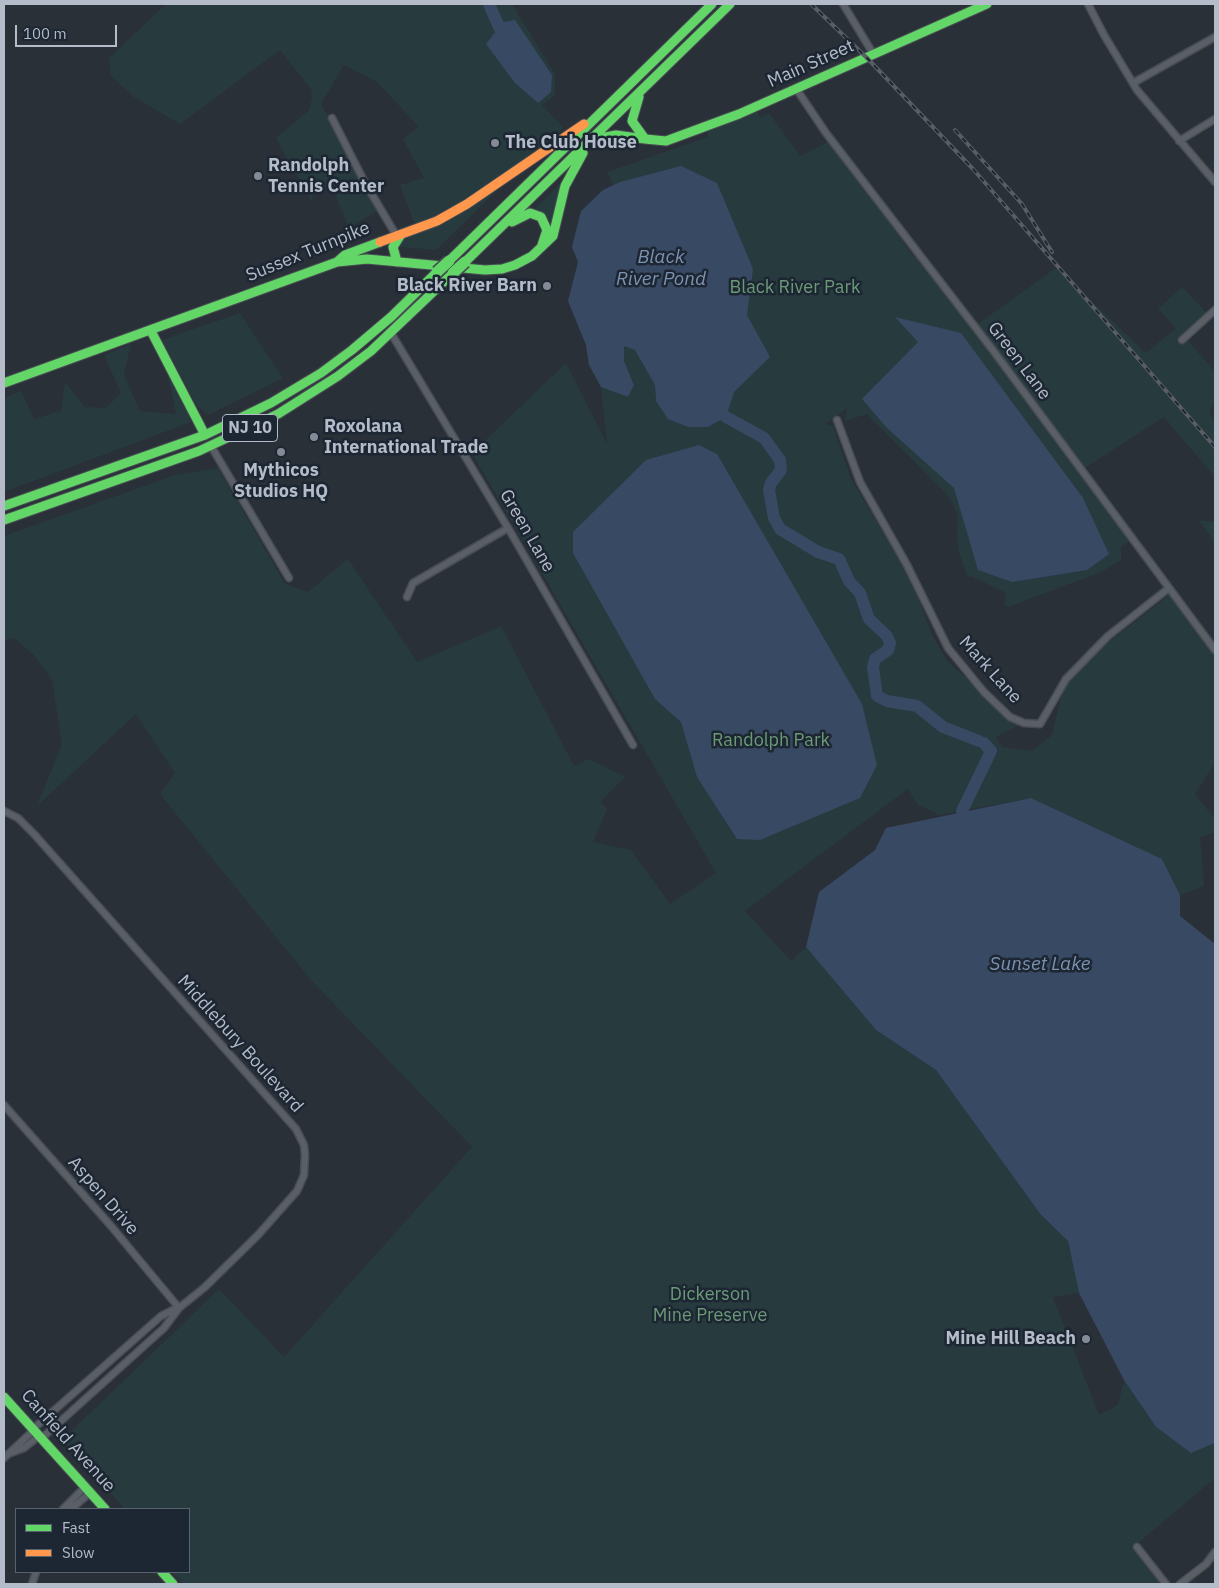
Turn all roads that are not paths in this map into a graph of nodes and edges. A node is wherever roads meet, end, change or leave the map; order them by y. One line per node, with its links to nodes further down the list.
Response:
1 (712, 4): 11 (main road, NJ 10)
2 (730, 4): 9 (main road, NJ 10)
3 (844, 4): 7 (street)
4 (987, 4): 7 (main road, Main Street)
5 (1088, 4): 8 (street)
6 (1215, 37): 8 (street)
7 (874, 56): 10 (main road, Main Street)
8 (1133, 83): 16 (street)
9 (644, 88): 14 (main road, NJ 10); 15 (main road)
10 (797, 90): 15 (main road, Main Street); 35 (street, Green Lane)
11 (602, 111): 19 (main road, Sussex Turnpike); 29 (main road, NJ 10, bridge)
12 (332, 118): 19 (street)
13 (1215, 119): 16 (street)
14 (590, 140): 15 (main road, Main Street); 18 (main road, NJ 10); 20 (main road)
15 (645, 140)
16 (1179, 140): 17 (street)
17 (1215, 182)
18 (492, 235): 20 (main road); 25 (main road, NJ 10, bridge)
19 (398, 236): 21 (main road, Sussex Turnpike); 22 (main road)
20 (539, 250): 22 (main road)
21 (336, 262): 22 (main road); 24 (main road, Sussex Turnpike)
22 (397, 262)
23 (1215, 310): 26 (street)
24 (151, 331): 27 (main road, Sussex Turnpike); 29 (main road)
25 (392, 333): 30 (main road, NJ 10); 33 (street, Green Lane)
26 (1182, 340)
27 (4, 383)
28 (837, 420): 35 (street, Mark Lane)
29 (205, 435): 31 (main road, NJ 10)
30 (211, 446): 32 (main road, NJ 10); 34 (street)
31 (4, 506)
32 (4, 520)
33 (508, 528): 36 (street); 38 (street, Green Lane)
34 (289, 578)
35 (1169, 588): 37 (street, Green Lane)
36 (407, 597)
37 (1215, 650)
38 (633, 745)
39 (4, 811): 41 (street, Middlebury Boulevard)
40 (4, 1105): 41 (street, Aspen Drive)
41 (179, 1308): 43 (street, Middlebury Boulevard); 43 (street, Middlebury Boulevard)
42 (4, 1397): 43 (main road, Canfield Avenue)
43 (37, 1433): 44 (street); 45 (main road, Canfield Avenue)
44 (6, 1456)
45 (88, 1489): 46 (street); 47 (street); 48 (main road, Canfield Avenue)
46 (64, 1508)
47 (72, 1508)
48 (105, 1508)
49 (1137, 1548): 53 (street)
50 (1215, 1552): 54 (street)
51 (163, 1573): 52 (main road)
52 (173, 1584)
53 (1166, 1584)
54 (1180, 1584)

